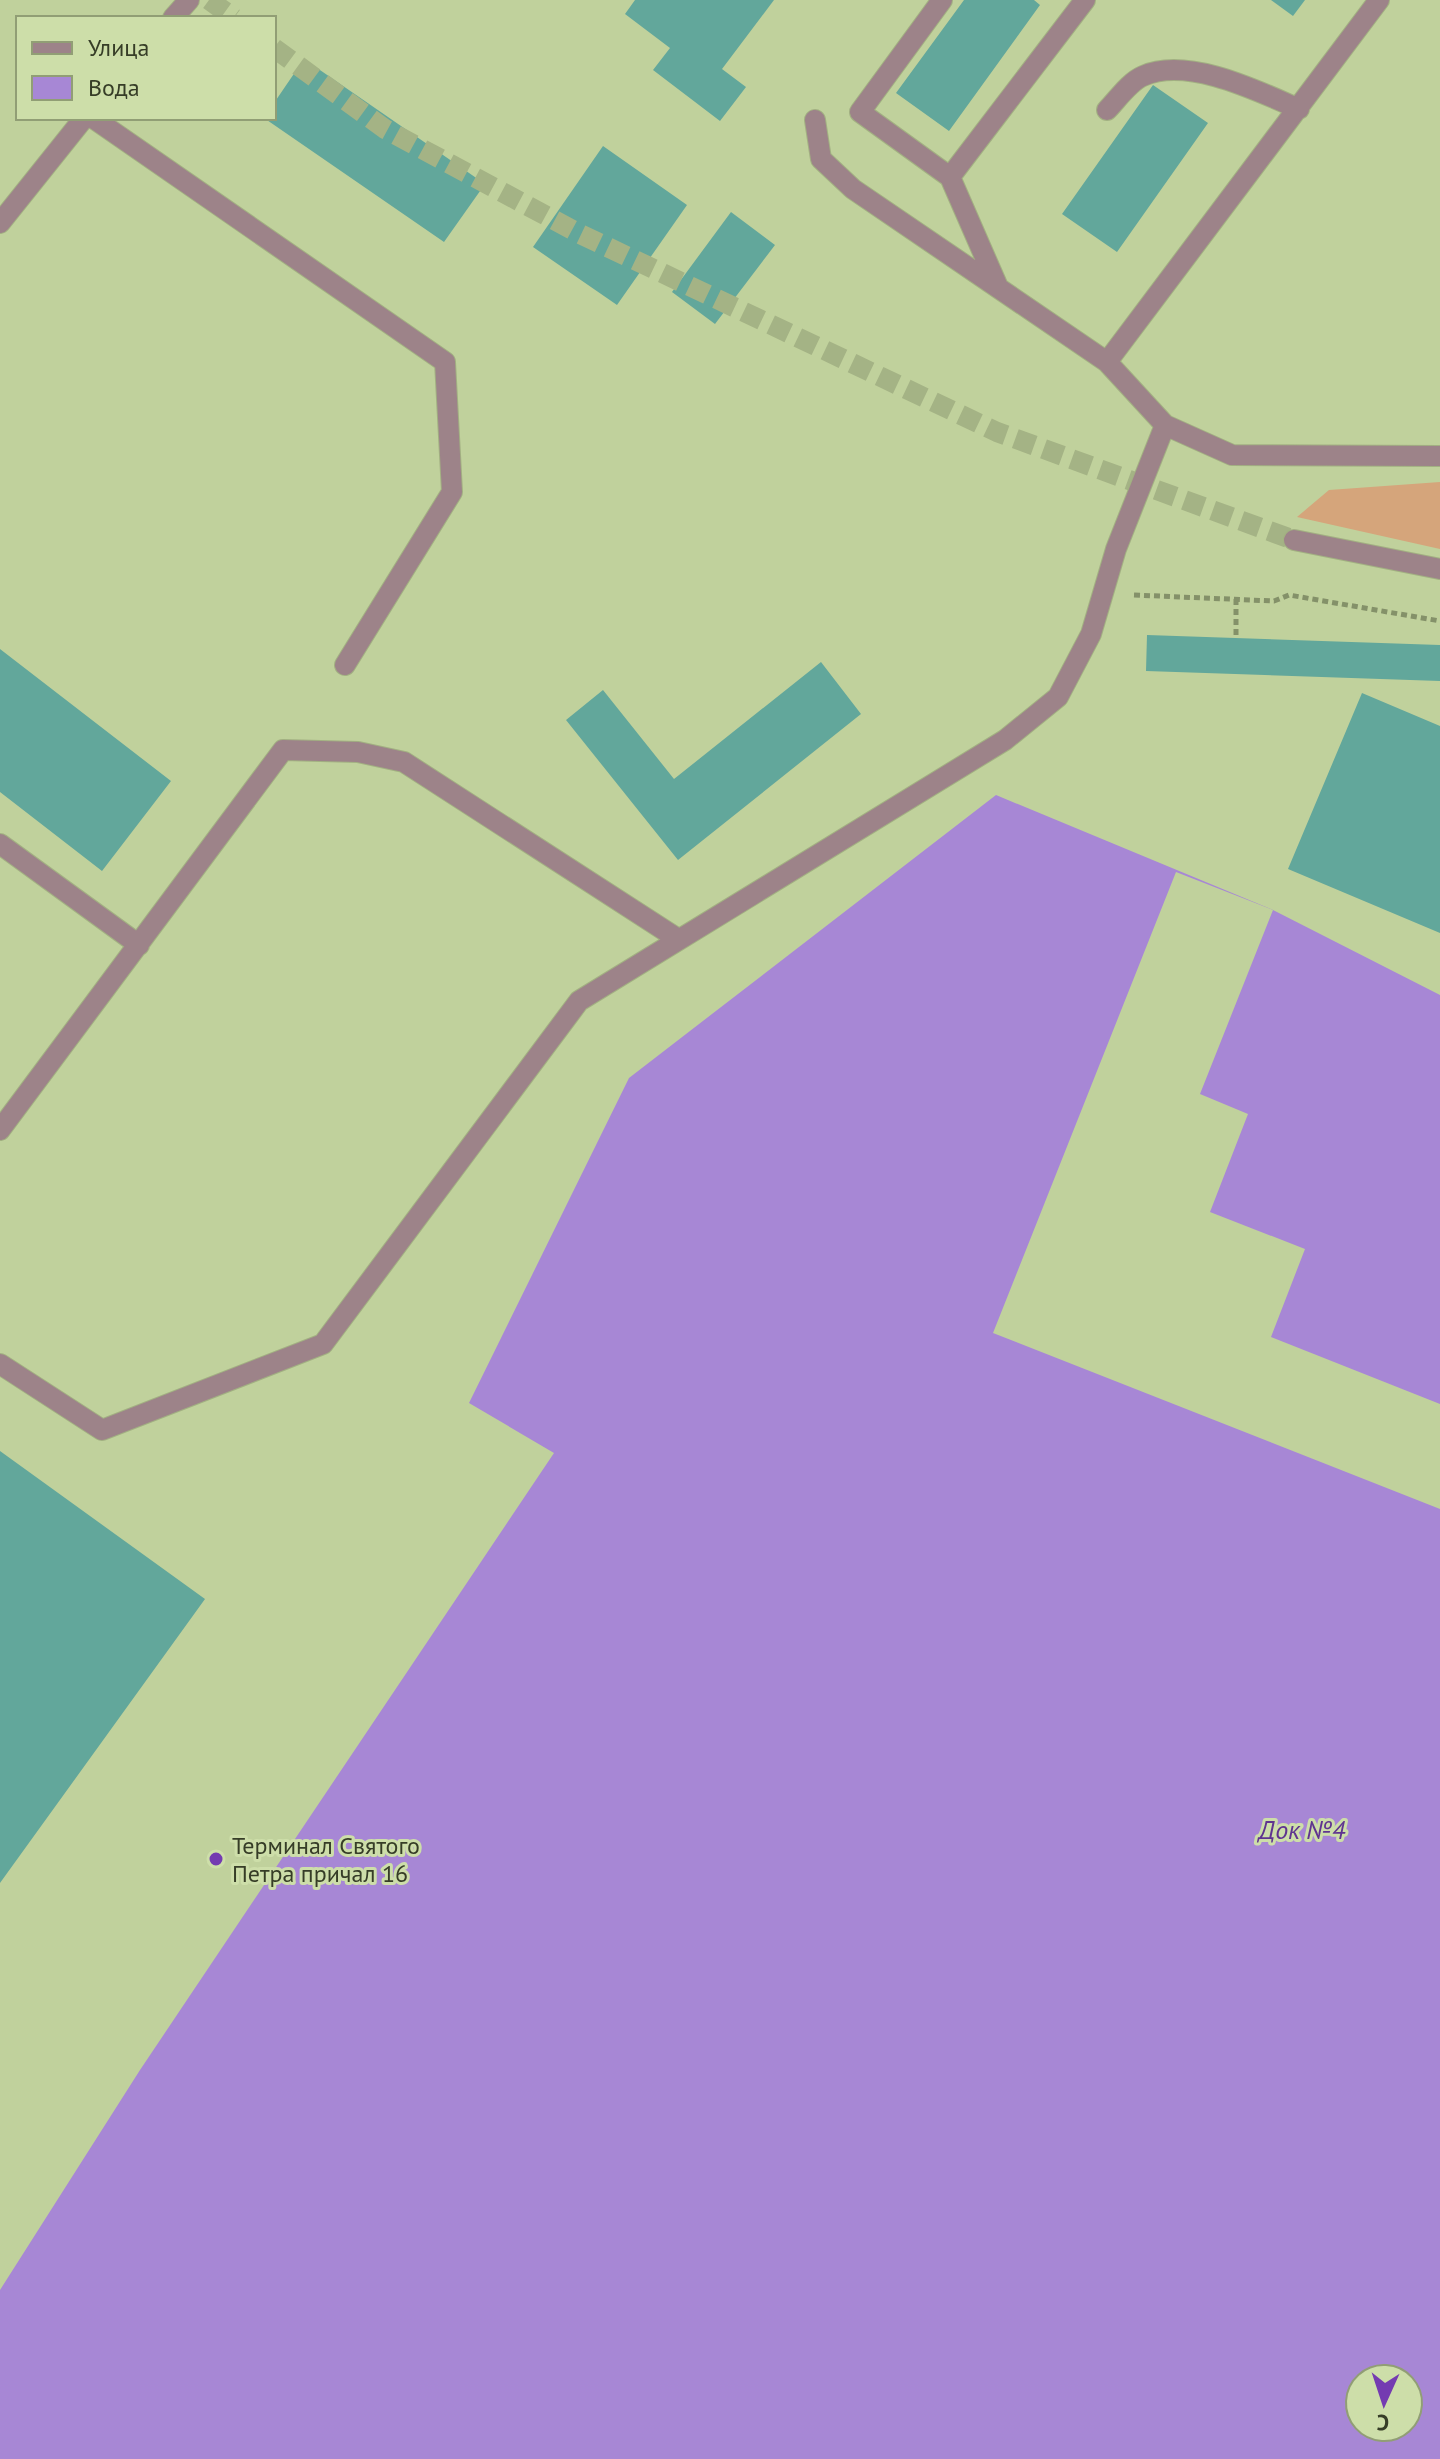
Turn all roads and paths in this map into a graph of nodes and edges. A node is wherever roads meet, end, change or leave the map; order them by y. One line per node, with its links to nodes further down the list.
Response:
1 (189, 0): 5 (street)
2 (942, 0): 11 (street)
3 (1085, 0): 11 (street)
4 (1379, 0): 6 (street)
5 (175, 16)
6 (1299, 109): 7 (street); 14 (street)
7 (1107, 110)
8 (82, 120): 12 (street)
9 (96, 120): 23 (street)
10 (815, 120): 13 (street)
11 (950, 177): 13 (street)
12 (0, 223)
13 (1000, 291): 14 (street)
14 (1107, 362): 15 (street)
15 (1165, 425): 16 (street); 19 (street)
16 (1440, 456)
17 (1294, 540): 18 (street)
18 (1440, 569)
19 (1105, 593): 20 (path); 25 (street)
20 (1236, 599): 21 (path); 22 (path)
21 (1440, 621)
22 (1236, 639)
23 (345, 665)
24 (0, 844): 26 (street)
25 (678, 939): 26 (street); 28 (street)
26 (139, 945): 27 (street)
27 (0, 1130)
28 (0, 1364)

